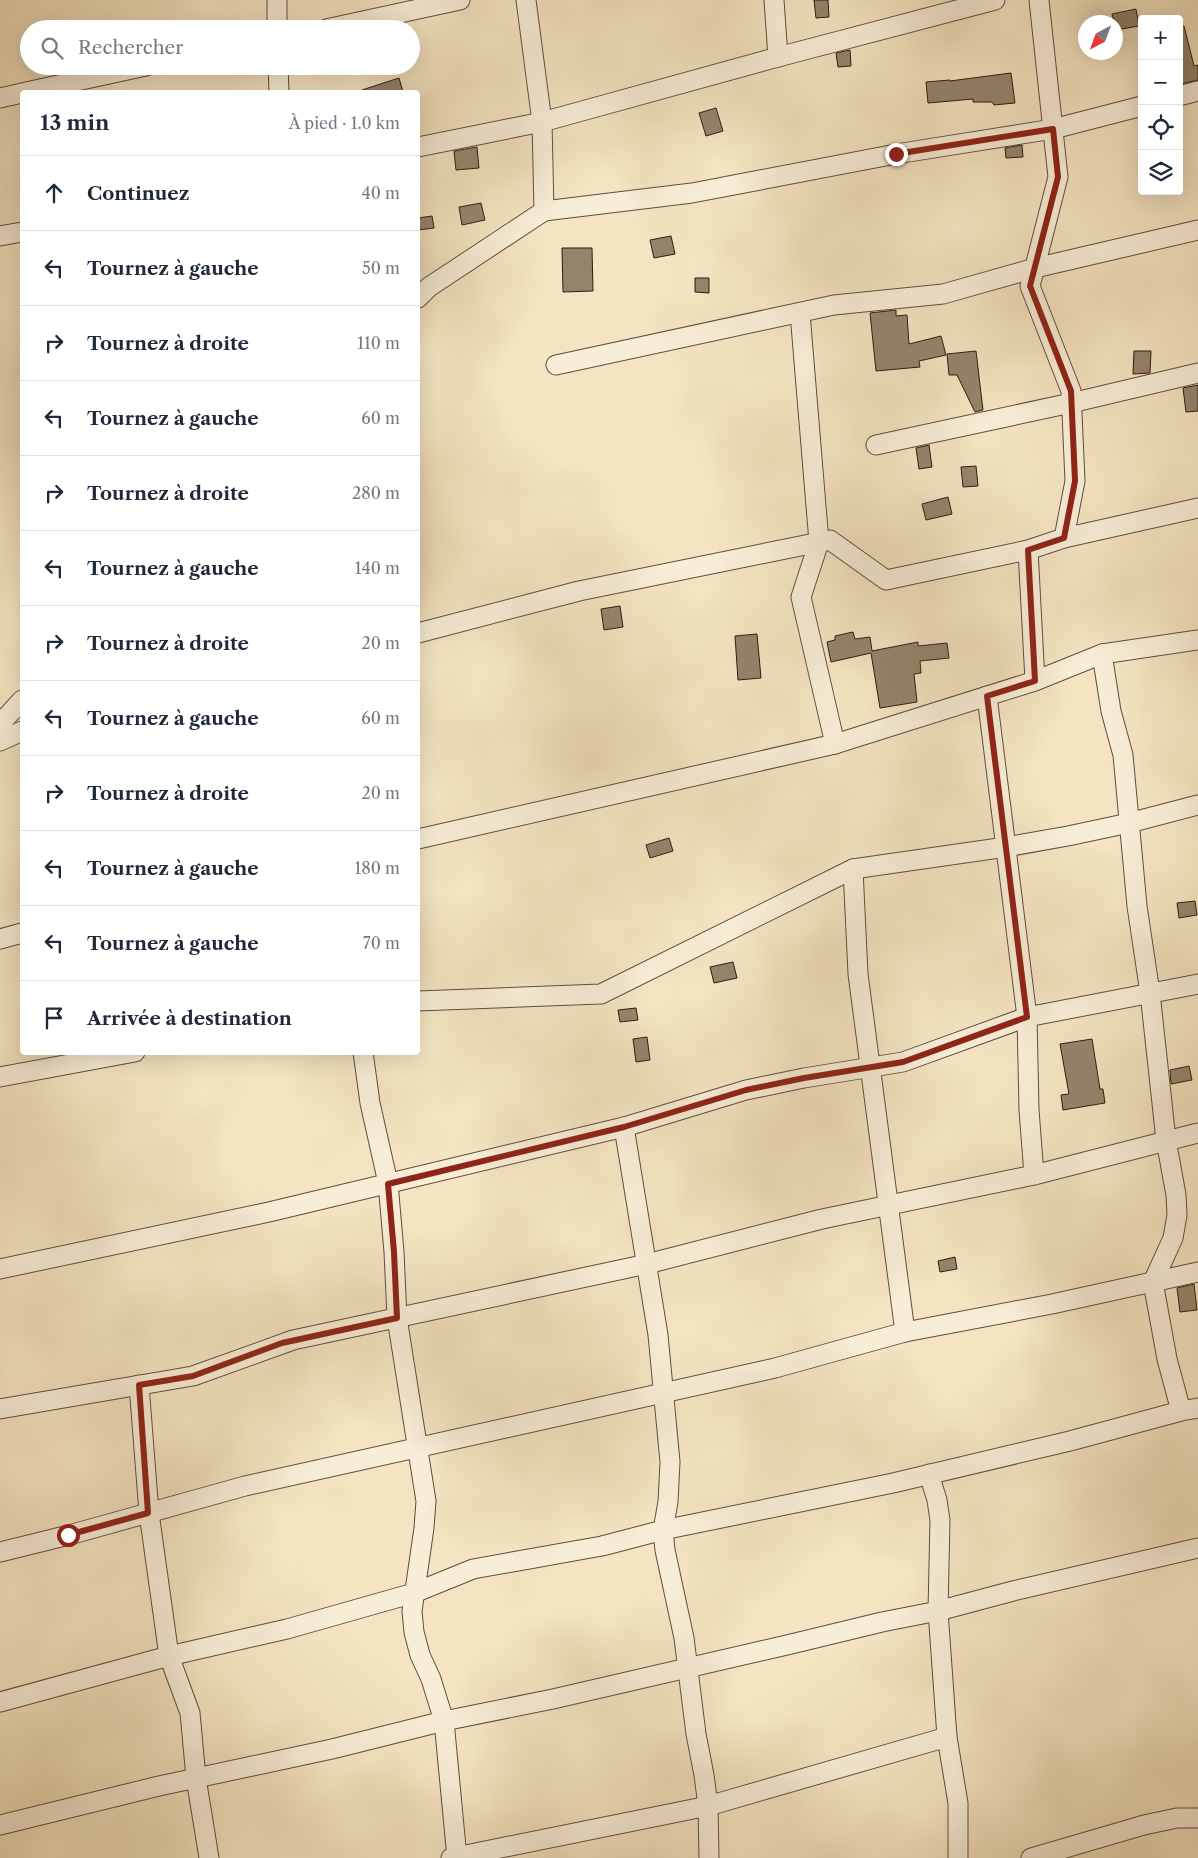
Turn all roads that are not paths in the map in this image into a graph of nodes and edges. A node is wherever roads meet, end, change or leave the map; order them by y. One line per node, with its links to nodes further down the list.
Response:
1 (277, 0): 7 (street)
2 (460, 0): 8 (street)
3 (526, 0): 19 (street)
4 (774, 0): 9 (street)
5 (995, 0): 9 (street)
6 (1039, 0): 20 (street)
7 (277, 20)
8 (368, 20)
9 (778, 57): 19 (street)
10 (104, 75): 12 (street)
11 (278, 75): 13 (street)
12 (35, 90)
13 (279, 90)
14 (1198, 91): 16 (street)
15 (20, 93): 17 (street)
16 (1183, 95)
17 (0, 98)
18 (1138, 107): 20 (street)
19 (542, 122): 21 (street); 22 (street)
20 (1053, 129): 22 (street); 26 (street)
21 (420, 147)
22 (544, 210): 27 (street)
23 (1198, 230): 26 (street)
24 (20, 232): 25 (street)
25 (0, 236)
26 (1035, 268): 28 (street); 31 (street)
27 (421, 291)
28 (800, 313): 29 (street); 35 (street)
29 (556, 365)
30 (1198, 373): 31 (street)
31 (1071, 403): 32 (street); 34 (street)
32 (876, 444)
33 (1198, 508): 34 (street)
34 (1064, 538): 36 (street)
35 (820, 542): 36 (street); 37 (street); 46 (street)
36 (1028, 550): 40 (street)
37 (420, 632)
38 (1198, 640): 39 (street)
39 (1102, 654): 40 (street); 48 (street)
40 (1035, 681): 41 (street)
41 (987, 696): 46 (street); 50 (street)
42 (20, 702): 43 (street)
43 (0, 724)
44 (20, 732): 45 (street)
45 (0, 741)
46 (835, 744): 49 (street)
47 (1198, 805): 48 (street)
48 (1129, 823): 50 (street); 55 (street)
49 (420, 839)
50 (1006, 847): 51 (street); 57 (street)
51 (853, 869): 56 (street); 60 (street)
52 (20, 934): 53 (street)
53 (0, 939)
54 (1198, 984): 55 (street)
55 (1150, 993): 57 (street); 64 (street)
56 (420, 1001)
57 (1027, 1017): 60 (street); 65 (street)
58 (119, 1055): 61 (street)
59 (363, 1055): 66 (street)
60 (871, 1068): 62 (street); 67 (street)
61 (0, 1077)
62 (624, 1127): 66 (street); 68 (street)
63 (1198, 1133): 64 (street)
64 (1166, 1140): 65 (street); 71 (street)
65 (1034, 1174): 67 (street)
66 (388, 1184): 69 (street); 72 (street)
67 (888, 1206): 68 (street); 73 (street)
68 (647, 1264): 72 (street); 75 (street)
69 (0, 1269)
70 (1198, 1272): 71 (street)
71 (1153, 1282): 73 (street); 77 (street)
72 (397, 1318): 74 (street); 78 (street)
73 (905, 1332): 75 (street)
74 (139, 1385): 76 (street); 80 (street)
75 (664, 1392): 78 (street); 81 (street)
76 (0, 1409)
77 (1190, 1409): 79 (street)
78 (416, 1448): 80 (street); 84 (street)
79 (929, 1474): 81 (street); 85 (street)
80 (148, 1513): 83 (street); 86 (street)
81 (663, 1530): 84 (street); 87 (street)
82 (1198, 1548): 85 (street)
83 (0, 1552)
84 (414, 1593): 86 (street); 89 (street)
85 (938, 1611): 87 (street); 90 (street)
86 (168, 1656): 88 (street); 91 (street)
87 (689, 1668): 89 (street); 92 (street)
88 (0, 1702)
89 (444, 1721): 91 (street); 96 (street)
90 (947, 1737): 92 (street); 98 (street)
91 (196, 1778): 94 (street); 95 (street)
92 (708, 1806): 96 (street); 97 (street)
93 (1198, 1818): 99 (street)
94 (0, 1825)
95 (209, 1858)
96 (455, 1858)
97 (710, 1858)
98 (958, 1858)
99 (1031, 1858)

